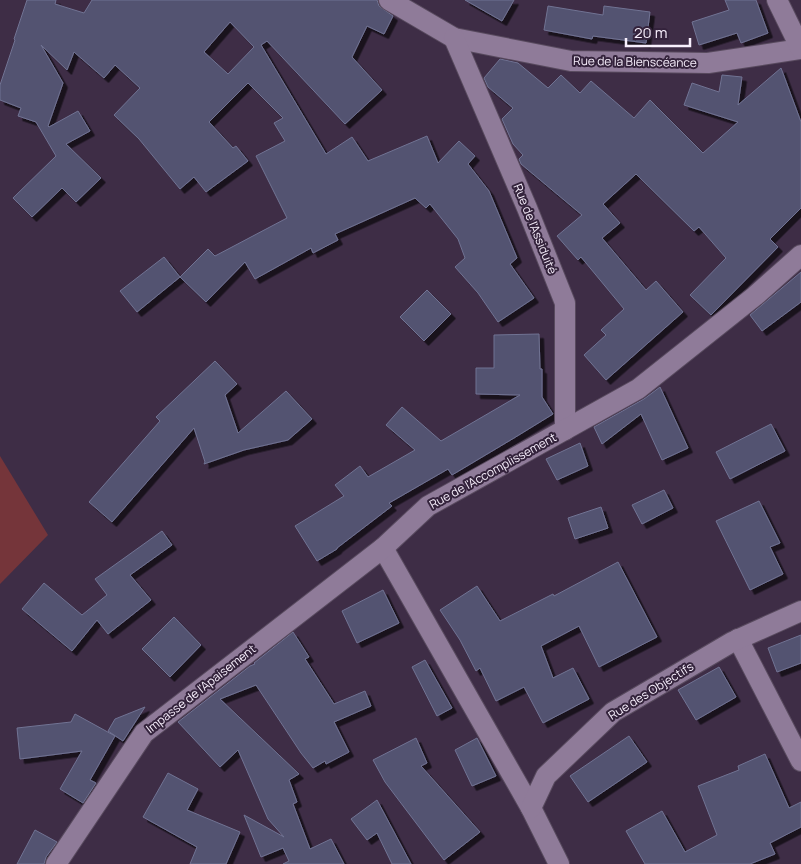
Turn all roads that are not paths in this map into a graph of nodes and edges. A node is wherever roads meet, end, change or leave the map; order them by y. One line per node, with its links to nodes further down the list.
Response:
1 (389, 0): 3 (street, Rue de la Bienscéance)
2 (777, 0): 4 (street)
3 (454, 38): 4 (street, Rue de la Bienscéance); 6 (street, Rue de l'Assiduité)
4 (801, 49)
5 (801, 255): 6 (street, Rue de l'Accomplissement)
6 (565, 430): 7 (street, Rue de l'Accomplissement)
7 (383, 548): 11 (street); 12 (street, Impasse de l'Apaisement)
8 (801, 611): 9 (street, Rue des Objectifs)
9 (738, 639): 10 (street); 11 (street, Rue des Objectifs)
10 (801, 761)
11 (531, 808): 13 (street)
12 (56, 864)
13 (559, 864)

